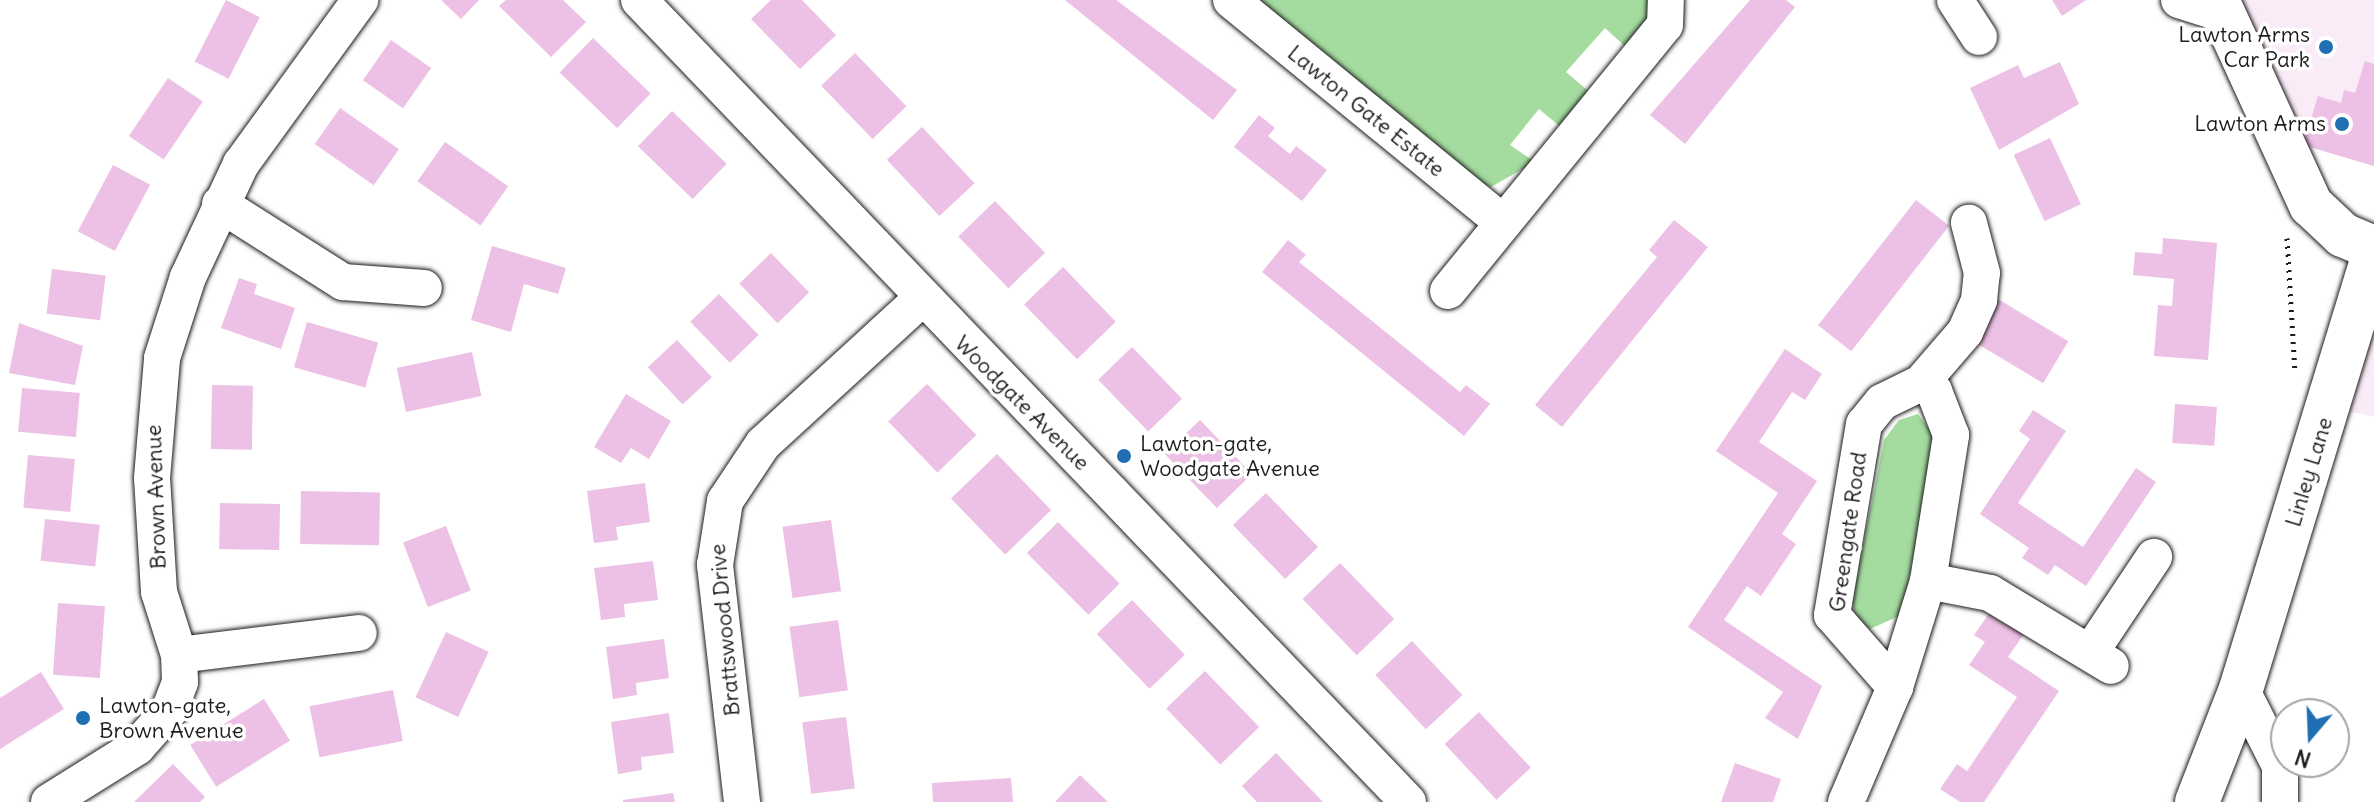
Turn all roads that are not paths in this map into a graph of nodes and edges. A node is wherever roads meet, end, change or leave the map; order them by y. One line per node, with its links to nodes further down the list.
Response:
1 (360, 0): 9 (street, Brown Avenue)
2 (639, 0): 16 (street, Woodgate Avenue)
3 (1231, 0): 10 (street, Lawton Gate Estate)
4 (1666, 0): 10 (street)
5 (1955, 0): 8 (street)
6 (2179, 0): 7 (street)
7 (2222, 7): 12 (main road)
8 (1979, 37)
9 (220, 204): 14 (street); 21 (street, Brown Avenue)
10 (1502, 222): 15 (street)
11 (1969, 223): 17 (street, Greengate Road)
12 (2374, 248)
13 (2374, 255): 23 (main road, Linley Lane)
14 (424, 288)
15 (1448, 291)
16 (920, 300): 25 (street, Brattswood Drive); 26 (street, Woodgate Avenue)
17 (1921, 383): 19 (street); 22 (street, Greengate Road)
18 (2154, 557): 19 (street)
19 (1928, 581): 22 (street)
20 (359, 633): 21 (street)
21 (179, 655): 24 (street, Brown Avenue)
22 (1895, 687): 27 (street)
23 (2241, 689): 28 (main road, Linley Lane); 29 (street)
24 (49, 802)
25 (742, 802)
26 (1408, 802)
27 (1846, 802)
28 (2197, 802)
29 (2280, 802)

